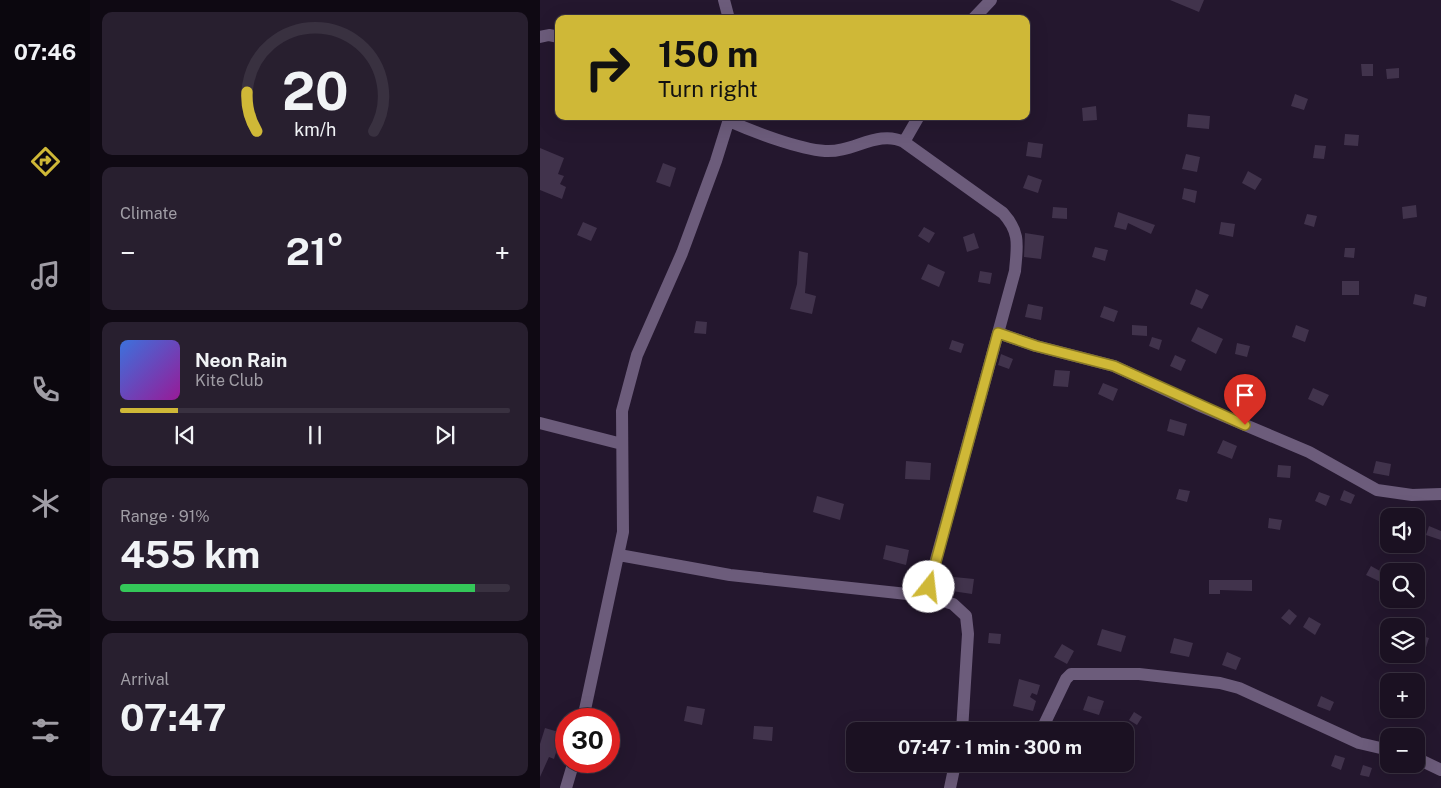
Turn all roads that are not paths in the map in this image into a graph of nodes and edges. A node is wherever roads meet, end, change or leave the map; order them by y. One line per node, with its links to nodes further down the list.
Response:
1 (724, 0): 3 (street)
2 (991, 0): 4 (street)
3 (728, 15)
4 (977, 15)
5 (555, 36): 6 (street)
6 (540, 37)
7 (729, 120): 13 (street)
8 (735, 120): 10 (street)
9 (917, 120): 10 (street)
10 (904, 142): 11 (street)
11 (998, 333): 14 (street); 16 (street)
12 (540, 423): 13 (street)
13 (622, 444): 15 (street)
14 (1441, 494)
15 (619, 555): 16 (street); 17 (street)
16 (926, 596): 18 (street)
17 (585, 708)
18 (966, 722)
19 (1045, 722): 20 (street)
20 (1380, 748)
21 (1425, 762): 22 (street)
22 (1441, 770)
23 (953, 772): 26 (street)
24 (570, 773): 25 (street)
25 (566, 788)
26 (950, 788)

